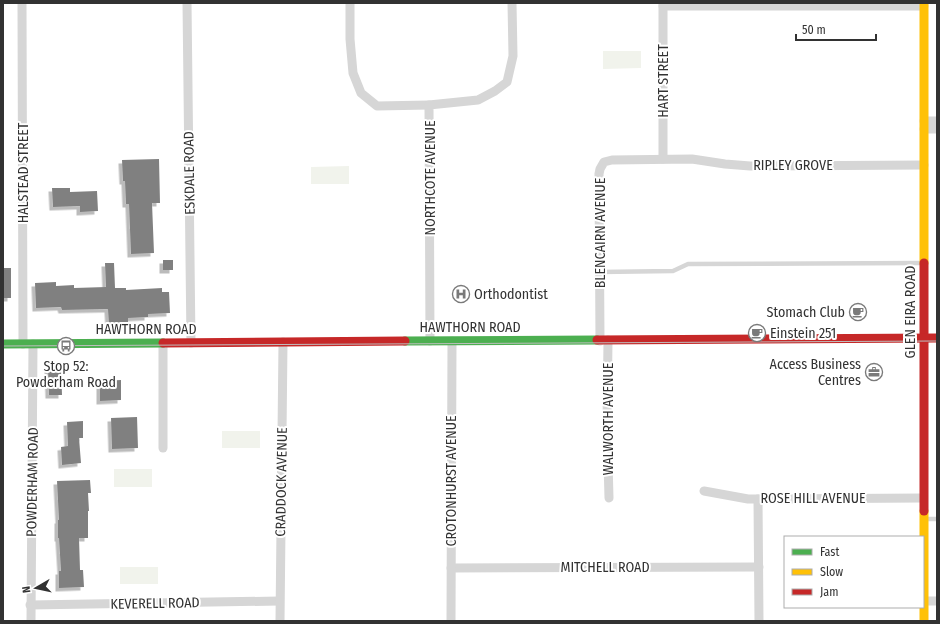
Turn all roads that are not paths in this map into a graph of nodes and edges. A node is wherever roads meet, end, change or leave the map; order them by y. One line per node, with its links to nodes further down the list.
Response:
1 (22, 3): 24 (street, HALSTEAD STREET)
2 (187, 3): 22 (street, ESKDALE ROAD)
3 (350, 3): 7 (street)
4 (512, 3): 7 (street, NORTHCOTE AVENUE)
5 (924, 4): 6 (street); 9 (main road, GLEN EIRA ROAD)
6 (663, 5): 11 (street, HART STREET)
7 (429, 105): 17 (street, NORTHCOTE AVENUE)
8 (937, 121): 9 (street)
9 (924, 125): 10 (street); 12 (main road, GLEN EIRA ROAD)
10 (937, 129)
11 (663, 159): 12 (street, RIPLEY GROVE); 14 (street, BLENCAIRN AVENUE)
12 (924, 165): 13 (main road, GLEN EIRA ROAD)
13 (924, 263): 14 (lane); 16 (main road, GLEN EIRA ROAD)
14 (600, 272): 19 (street, BLENCAIRN AVENUE)
15 (937, 338): 16 (main road, HAWTHORN ROAD)
16 (924, 339): 19 (main road, HAWTHORN ROAD); 28 (main road, GLEN EIRA ROAD)
17 (430, 341): 18 (main road, HAWTHORN ROAD); 20 (main road, HAWTHORN ROAD)
18 (452, 341): 19 (main road, HAWTHORN ROAD); 33 (street, CROTONHURST AVENUE)
19 (604, 341): 27 (street, WALWORTH AVENUE)
20 (282, 342): 22 (main road, HAWTHORN ROAD); 34 (street, CRADDOCK AVENUE)
21 (163, 343): 22 (main road, HAWTHORN ROAD); 24 (main road, HAWTHORN ROAD); 25 (street)
22 (191, 343)
23 (3, 344): 24 (main road, HAWTHORN ROAD)
24 (28, 344): 37 (street, POWDERHAM ROAD)
25 (163, 448)
26 (704, 491): 29 (street, ROSE HILL AVENUE)
27 (609, 498)
28 (923, 498): 29 (street, ROSE HILL AVENUE); 30 (main road, GLEN EIRA ROAD)
29 (758, 499): 32 (street)
30 (924, 519): 31 (lane); 35 (main road, GLEN EIRA ROAD)
31 (937, 519)
32 (759, 567): 33 (street, MITCHELL ROAD); 41 (street)
33 (451, 568): 40 (street, CROTONHURST AVENUE)
34 (279, 601): 37 (street, KEVERELL ROAD); 39 (street, CRADDOCK AVENUE)
35 (924, 601): 36 (street); 42 (main road, GLEN EIRA ROAD)
36 (937, 601)
37 (30, 605): 38 (street, POWDERHAM ROAD)
38 (30, 621)
39 (280, 621)
40 (451, 621)
41 (759, 621)
42 (924, 621)

